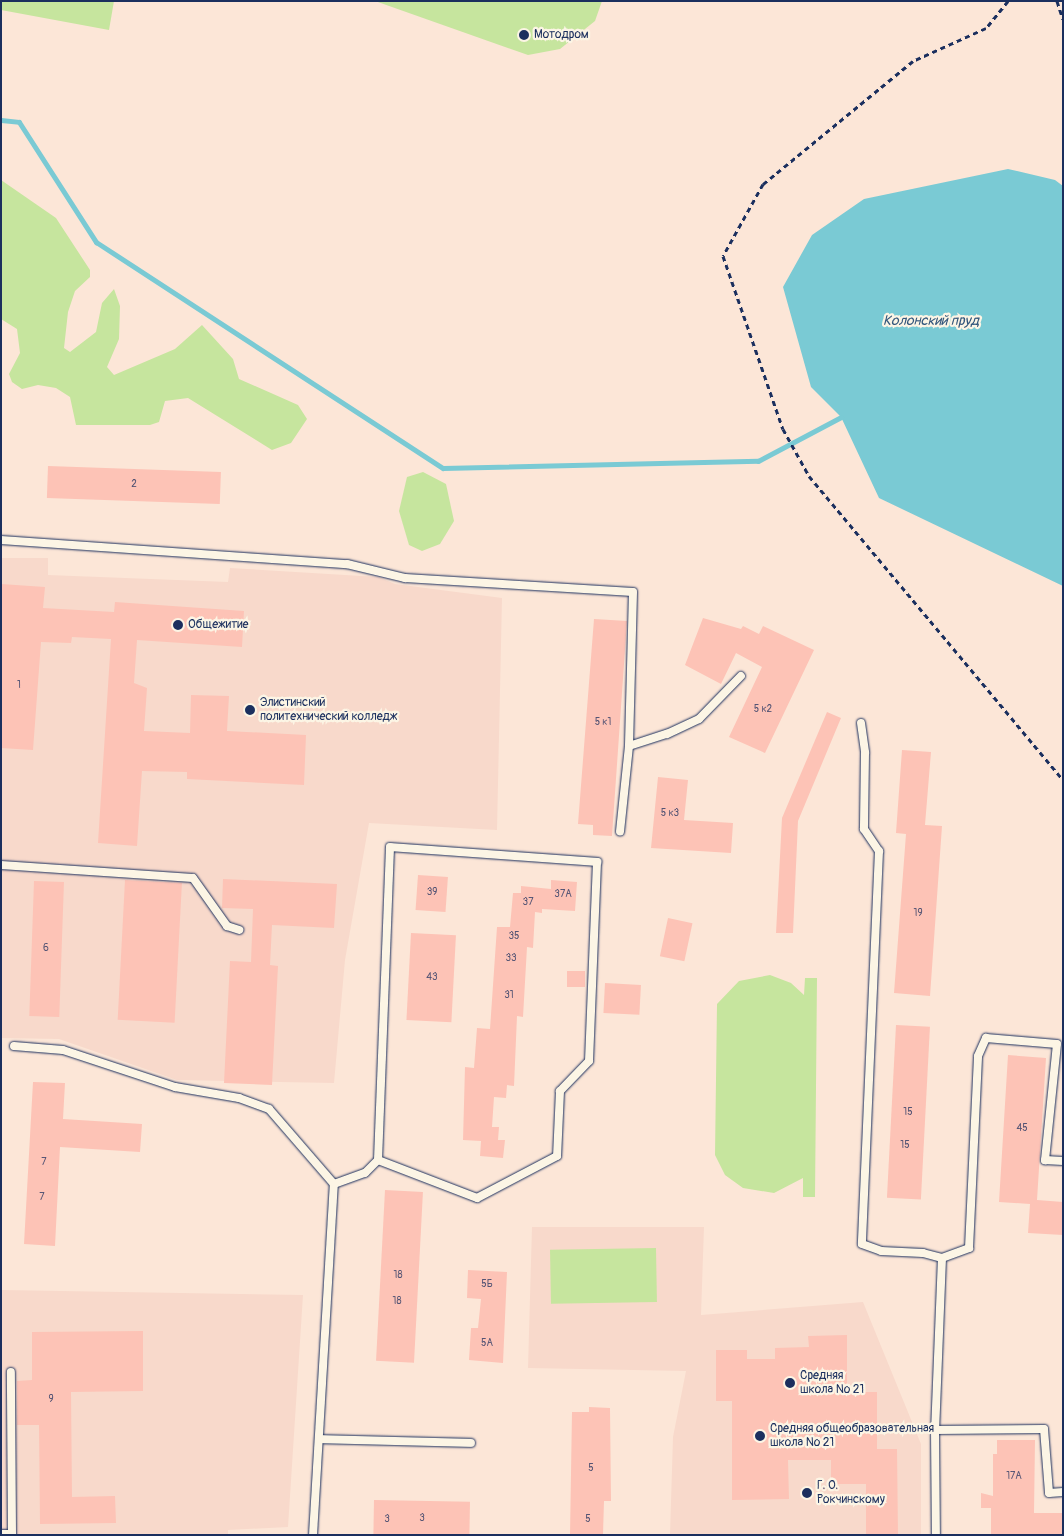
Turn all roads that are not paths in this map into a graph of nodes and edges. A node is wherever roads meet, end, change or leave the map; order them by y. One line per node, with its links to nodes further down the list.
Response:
1 (1, 540): 4 (lane)
2 (741, 676): 4 (lane)
3 (861, 723): 12 (lane)
4 (629, 746): 5 (lane)
5 (620, 832)
6 (1, 865): 7 (lane)
7 (239, 930)
8 (14, 1046): 11 (lane)
9 (378, 1160): 9 (lane); 11 (lane)
10 (1063, 1161): 12 (lane)
11 (334, 1184): 15 (lane)
12 (942, 1258): 14 (lane)
13 (11, 1372): 18 (lane)
14 (935, 1430): 17 (lane); 20 (lane)
15 (319, 1438): 16 (lane); 19 (lane)
16 (471, 1444)
17 (1063, 1492)
18 (1, 1534)
19 (313, 1535)
20 (936, 1535)

